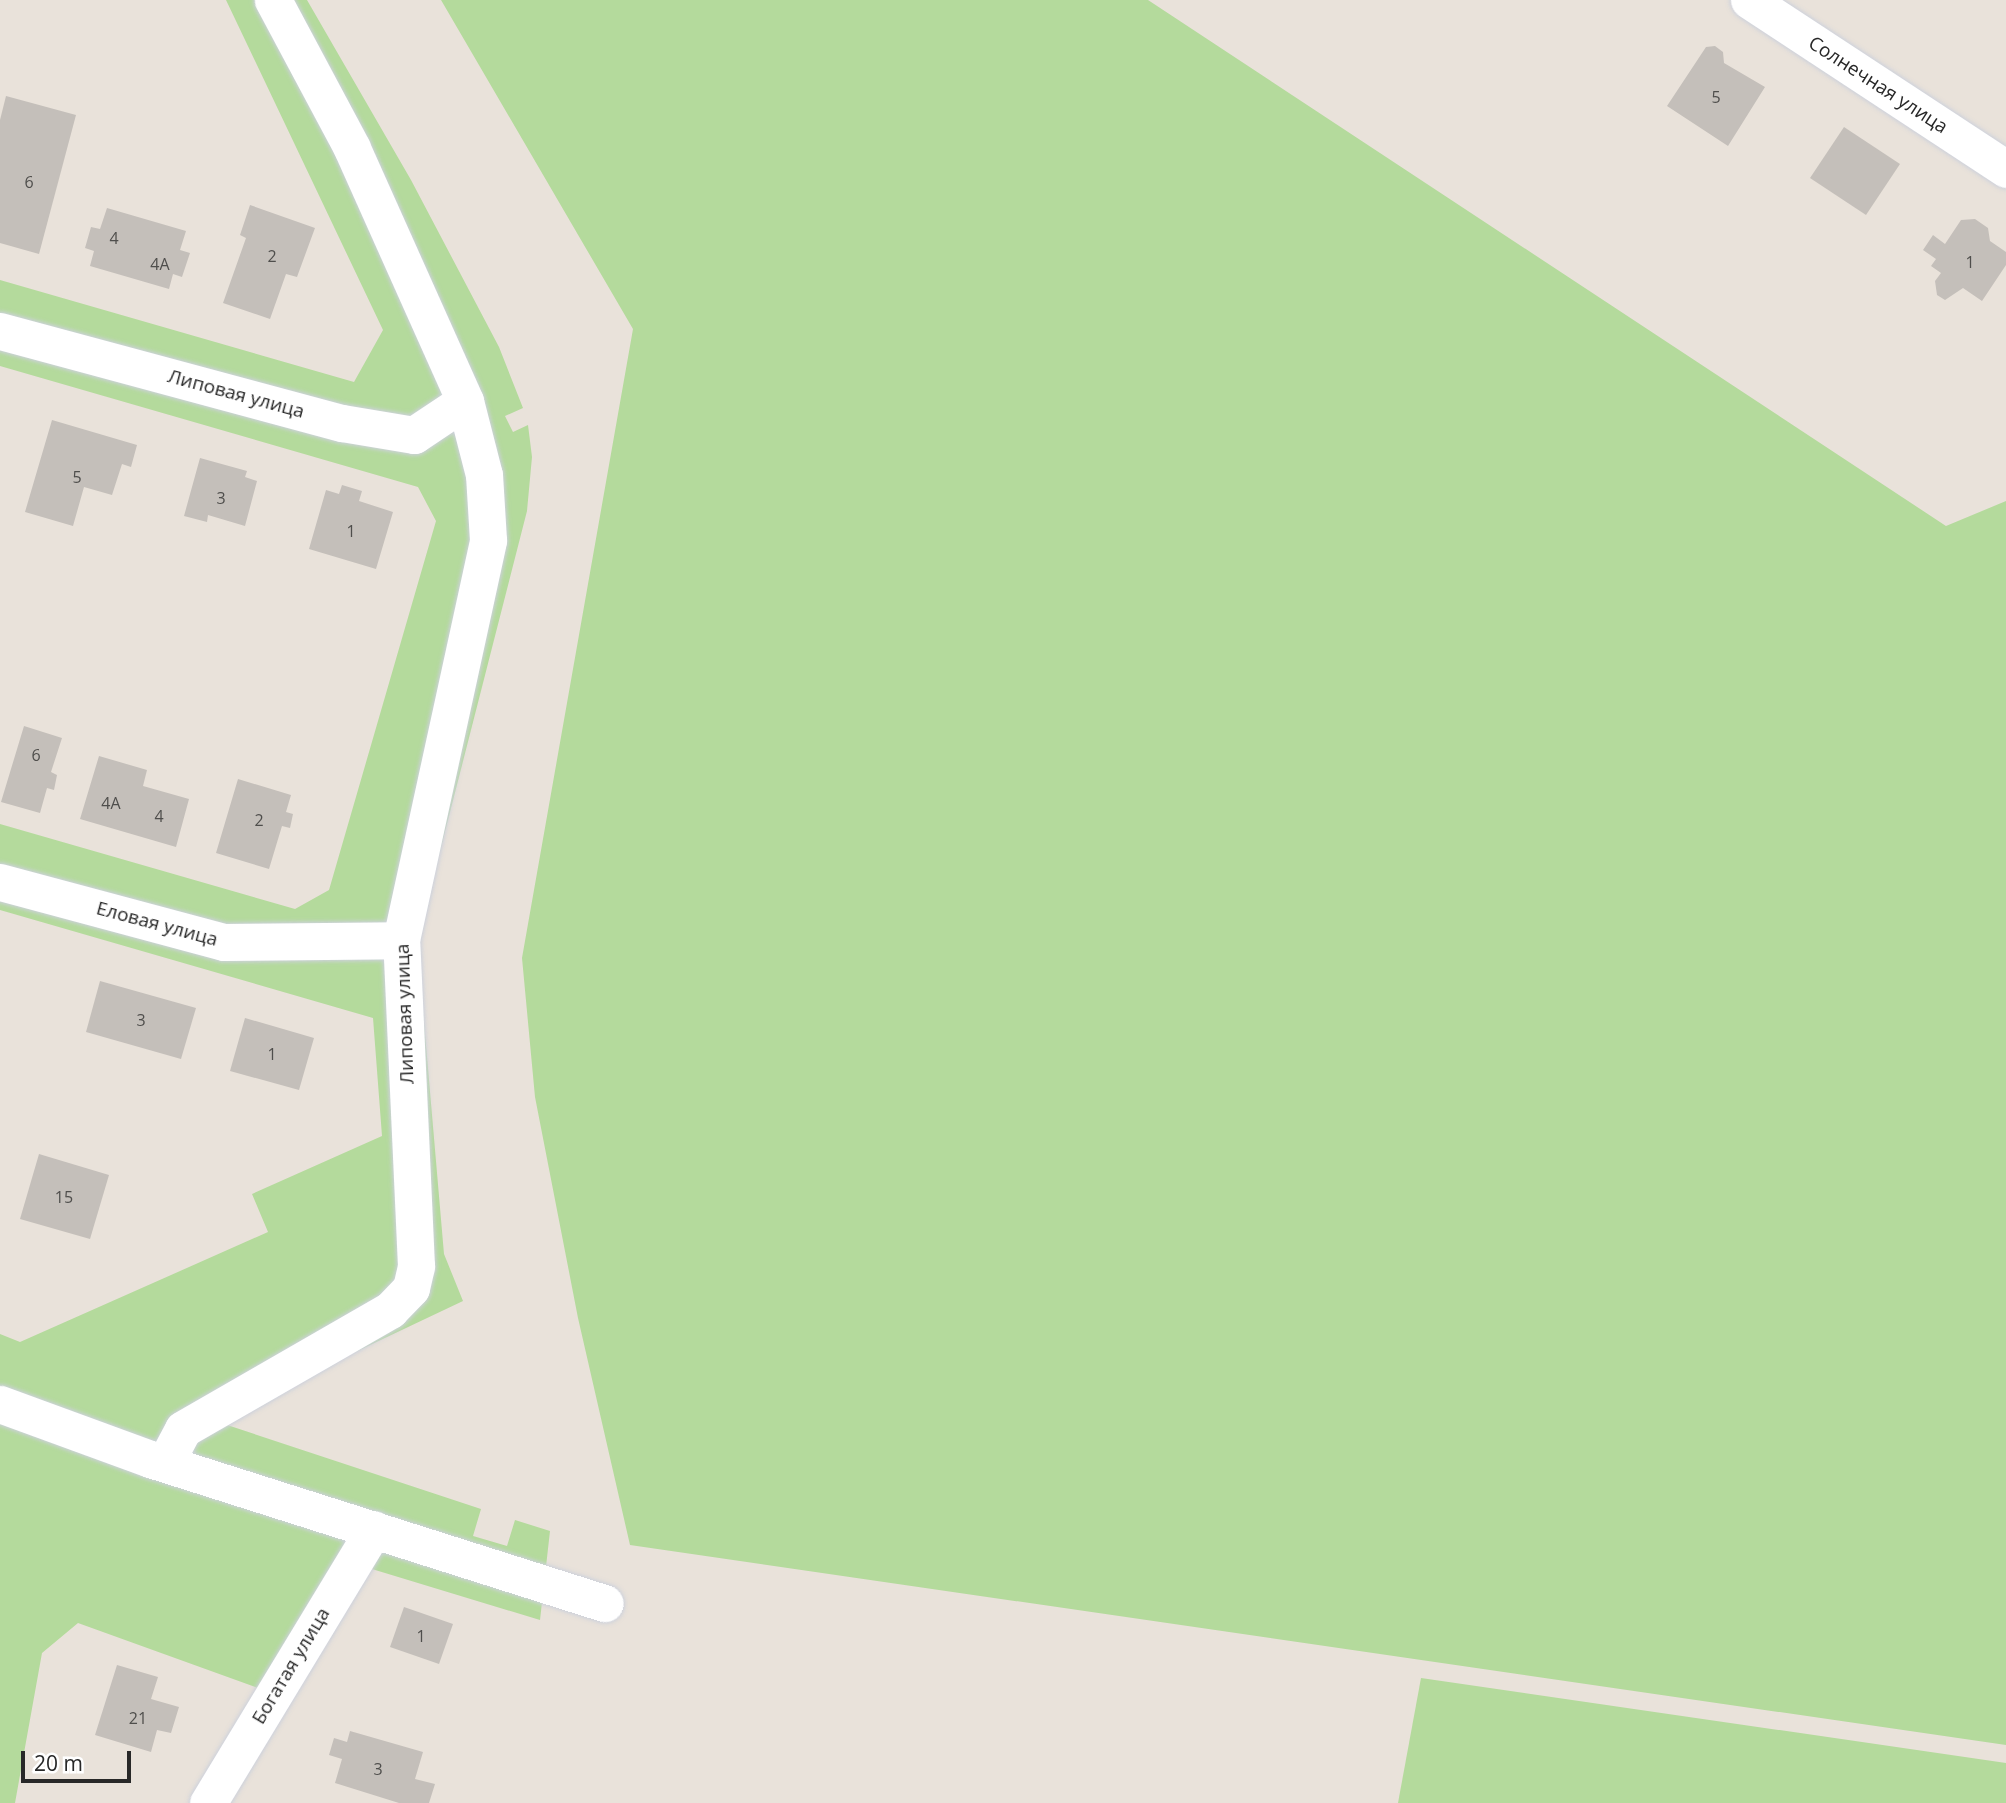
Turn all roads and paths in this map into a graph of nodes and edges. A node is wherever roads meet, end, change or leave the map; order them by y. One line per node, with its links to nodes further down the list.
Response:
1 (273, 0): 5 (street, Липовая улица)
2 (1749, 0): 3 (street, Солнечная улица)
3 (2006, 169)
4 (0, 331): 5 (street, Липовая улица)
5 (465, 401): 7 (street, Липовая улица)
6 (0, 882): 7 (street, Еловая улица)
7 (401, 940): 9 (street, Липовая улица)
8 (0, 1404): 9 (street)
9 (164, 1463): 10 (street)
10 (374, 1530): 11 (street); 12 (street, Богатая улица)
11 (605, 1603)
12 (208, 1803)

